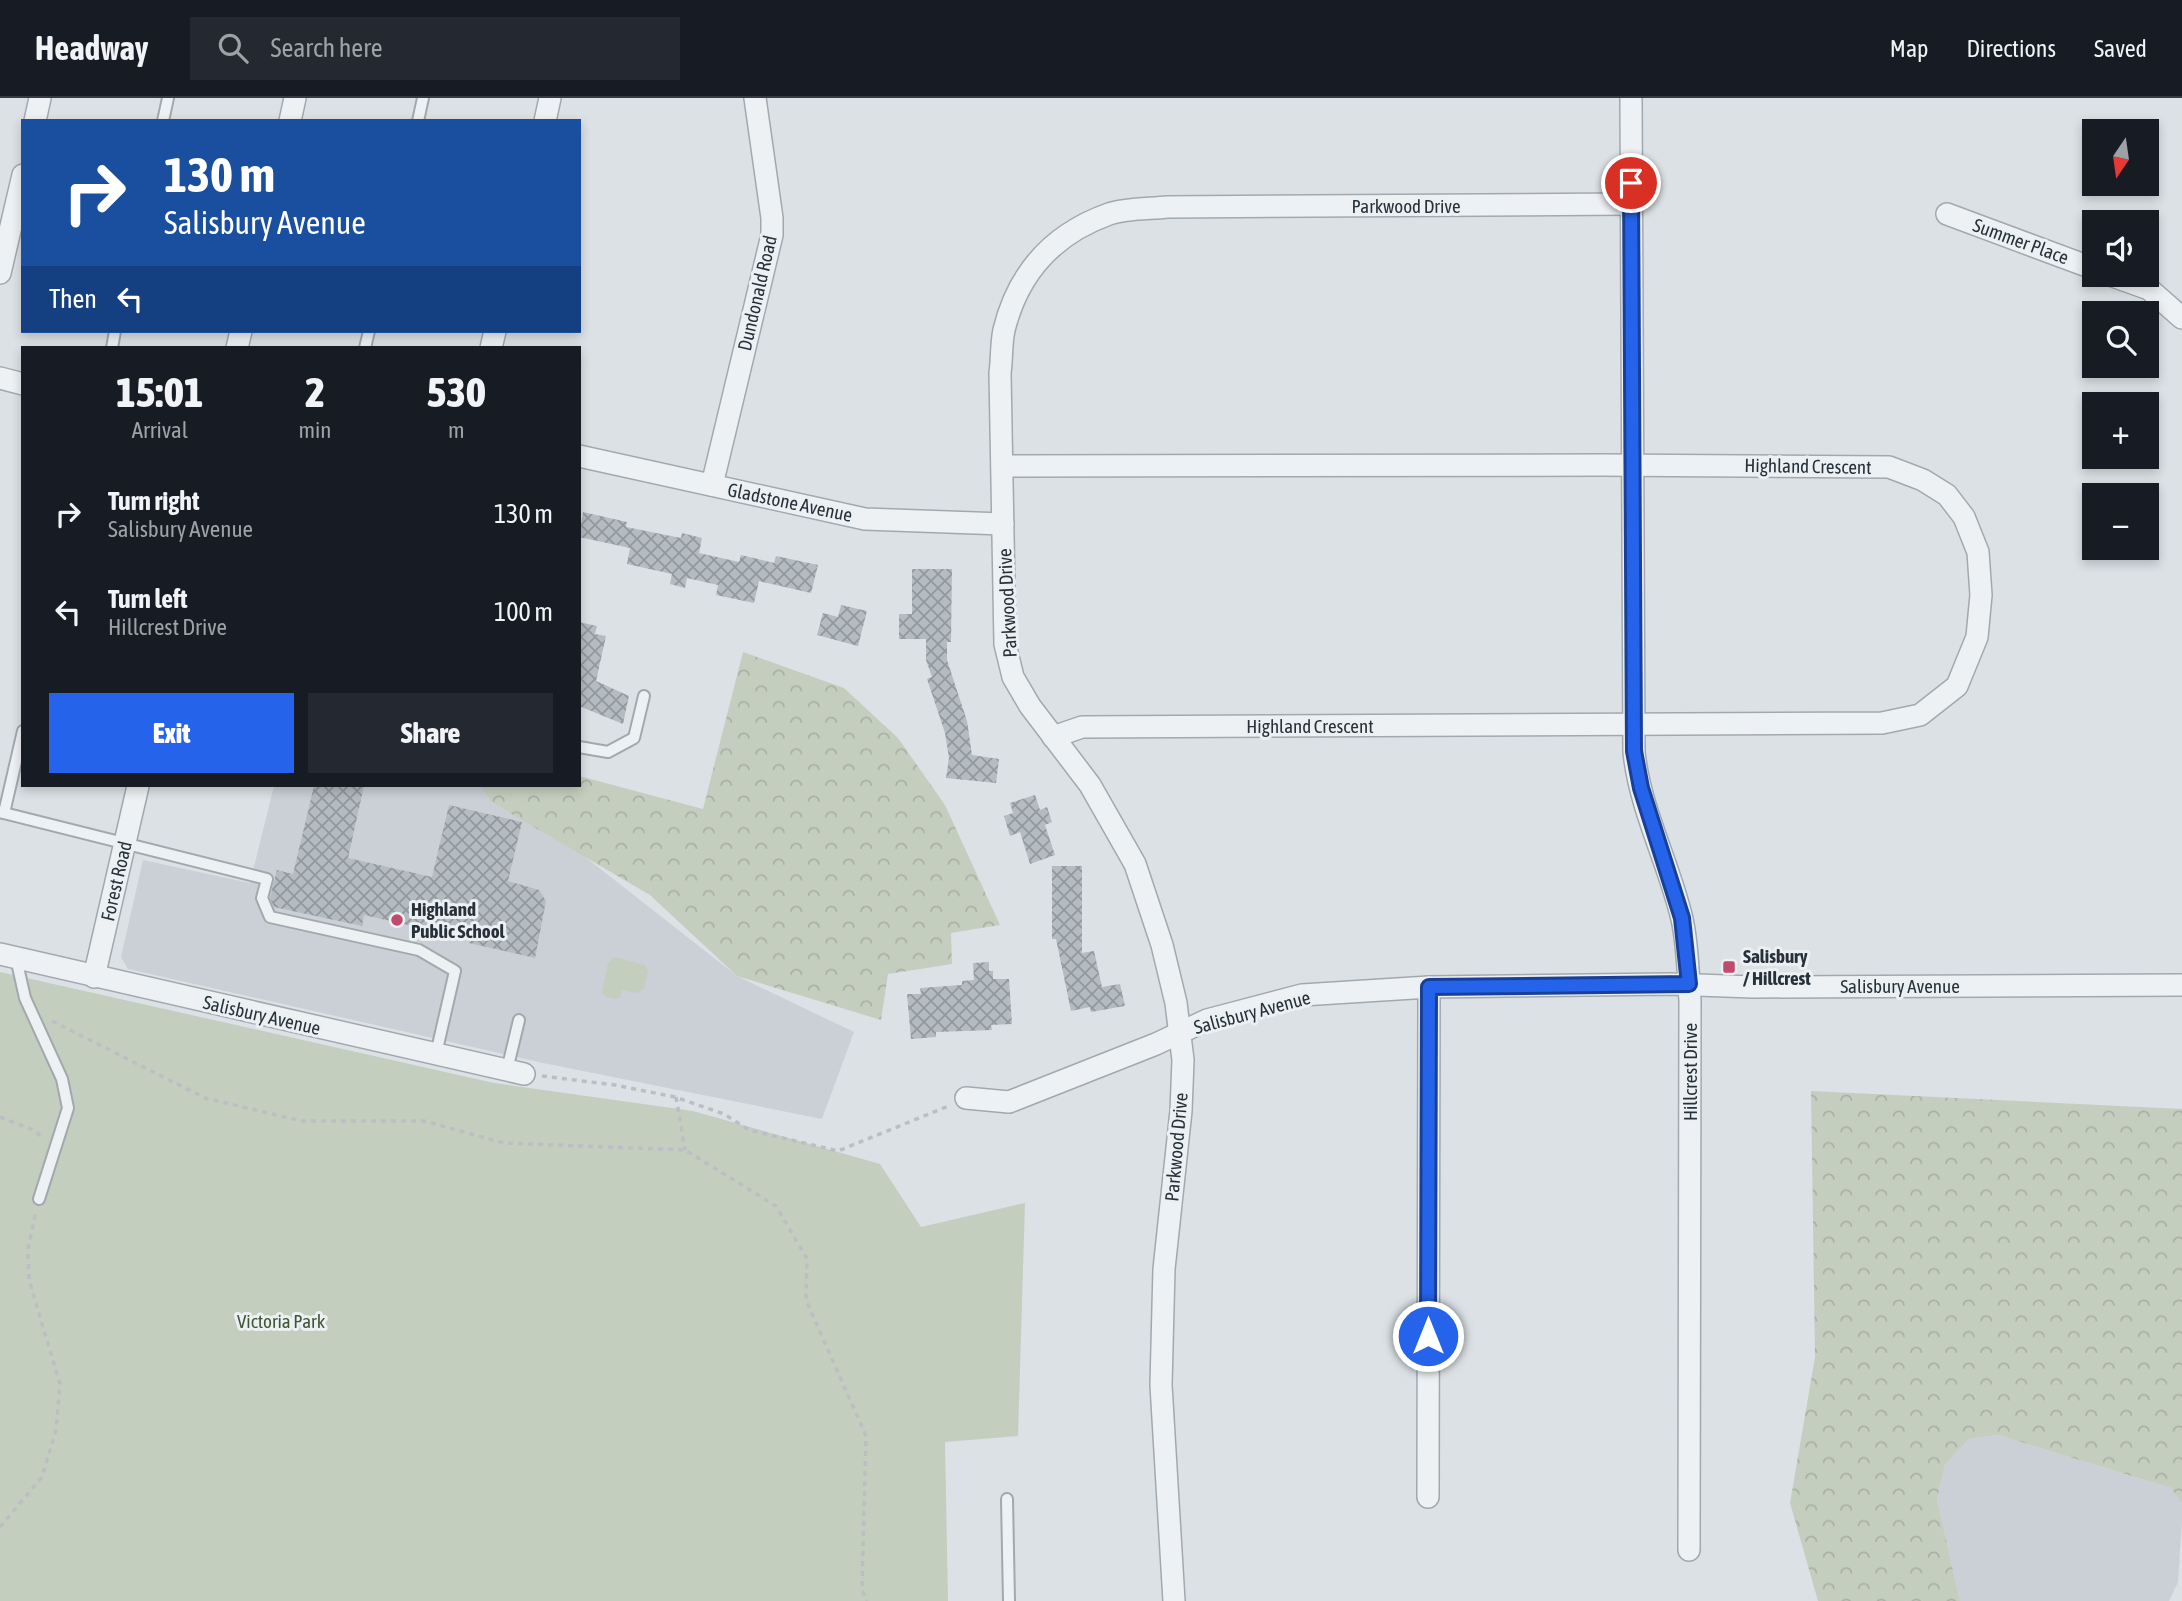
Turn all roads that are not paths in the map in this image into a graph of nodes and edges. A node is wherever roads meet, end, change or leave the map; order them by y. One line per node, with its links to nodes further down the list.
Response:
1 (40, 98): 8 (street)
2 (168, 98): 9 (lane)
3 (295, 98): 10 (street)
4 (423, 98): 11 (lane)
5 (550, 98): 12 (street)
6 (755, 98): 25 (street, Dundonald Road)
7 (1631, 98): 14 (street, Hillcrest Drive)
8 (35, 119)
9 (163, 119)
10 (290, 119)
11 (418, 119)
12 (545, 119)
13 (21, 184): 17 (street)
14 (1630, 204): 23 (street, Hillcrest Drive); 24 (street, Parkwood Drive)
15 (1947, 214): 16 (street, Summer Place)
16 (2082, 264)
17 (0, 273)
18 (2144, 287): 19 (street)
19 (2182, 318)
20 (0, 378): 21 (street)
21 (21, 383)
22 (581, 456): 25 (street, Gladstone Avenue)
23 (1634, 465): 24 (street, Highland Crescent); 28 (street, Hillcrest Drive); 28 (street, Highland Crescent)
24 (1003, 466): 26 (street, Parkwood Drive)
25 (712, 485): 26 (street, Gladstone Avenue)
26 (1003, 524): 29 (street, Parkwood Drive)
27 (644, 696): 31 (lane)
28 (1634, 725): 29 (street, Highland Crescent); 37 (street, Hillcrest Drive)
29 (1053, 737): 41 (street, Parkwood Drive)
30 (21, 739): 33 (lane)
31 (581, 747)
32 (138, 787): 34 (street, Forest Road)
33 (2, 812): 34 (lane)
34 (125, 842): 36 (street, Forest Road); 42 (lane)
35 (8, 956): 36 (street, Salisbury Avenue); 45 (lane)
36 (94, 977): 42 (street, Salisbury Avenue)
37 (1689, 984): 38 (street, Salisbury Avenue); 39 (street, Salisbury Avenue); 48 (street, Hillcrest Drive)
38 (2182, 985)
39 (1429, 987): 41 (street, Salisbury Avenue); 46 (street)
40 (519, 1020): 43 (lane)
41 (1181, 1032): 44 (street, Salisbury Avenue); 50 (street, Parkwood Drive)
42 (436, 1054): 43 (street, Salisbury Avenue)
43 (516, 1072)
44 (966, 1098)
45 (39, 1199)
46 (1428, 1497)
47 (1007, 1499): 49 (lane)
48 (1689, 1550)
49 (1009, 1601)
50 (1174, 1601)

